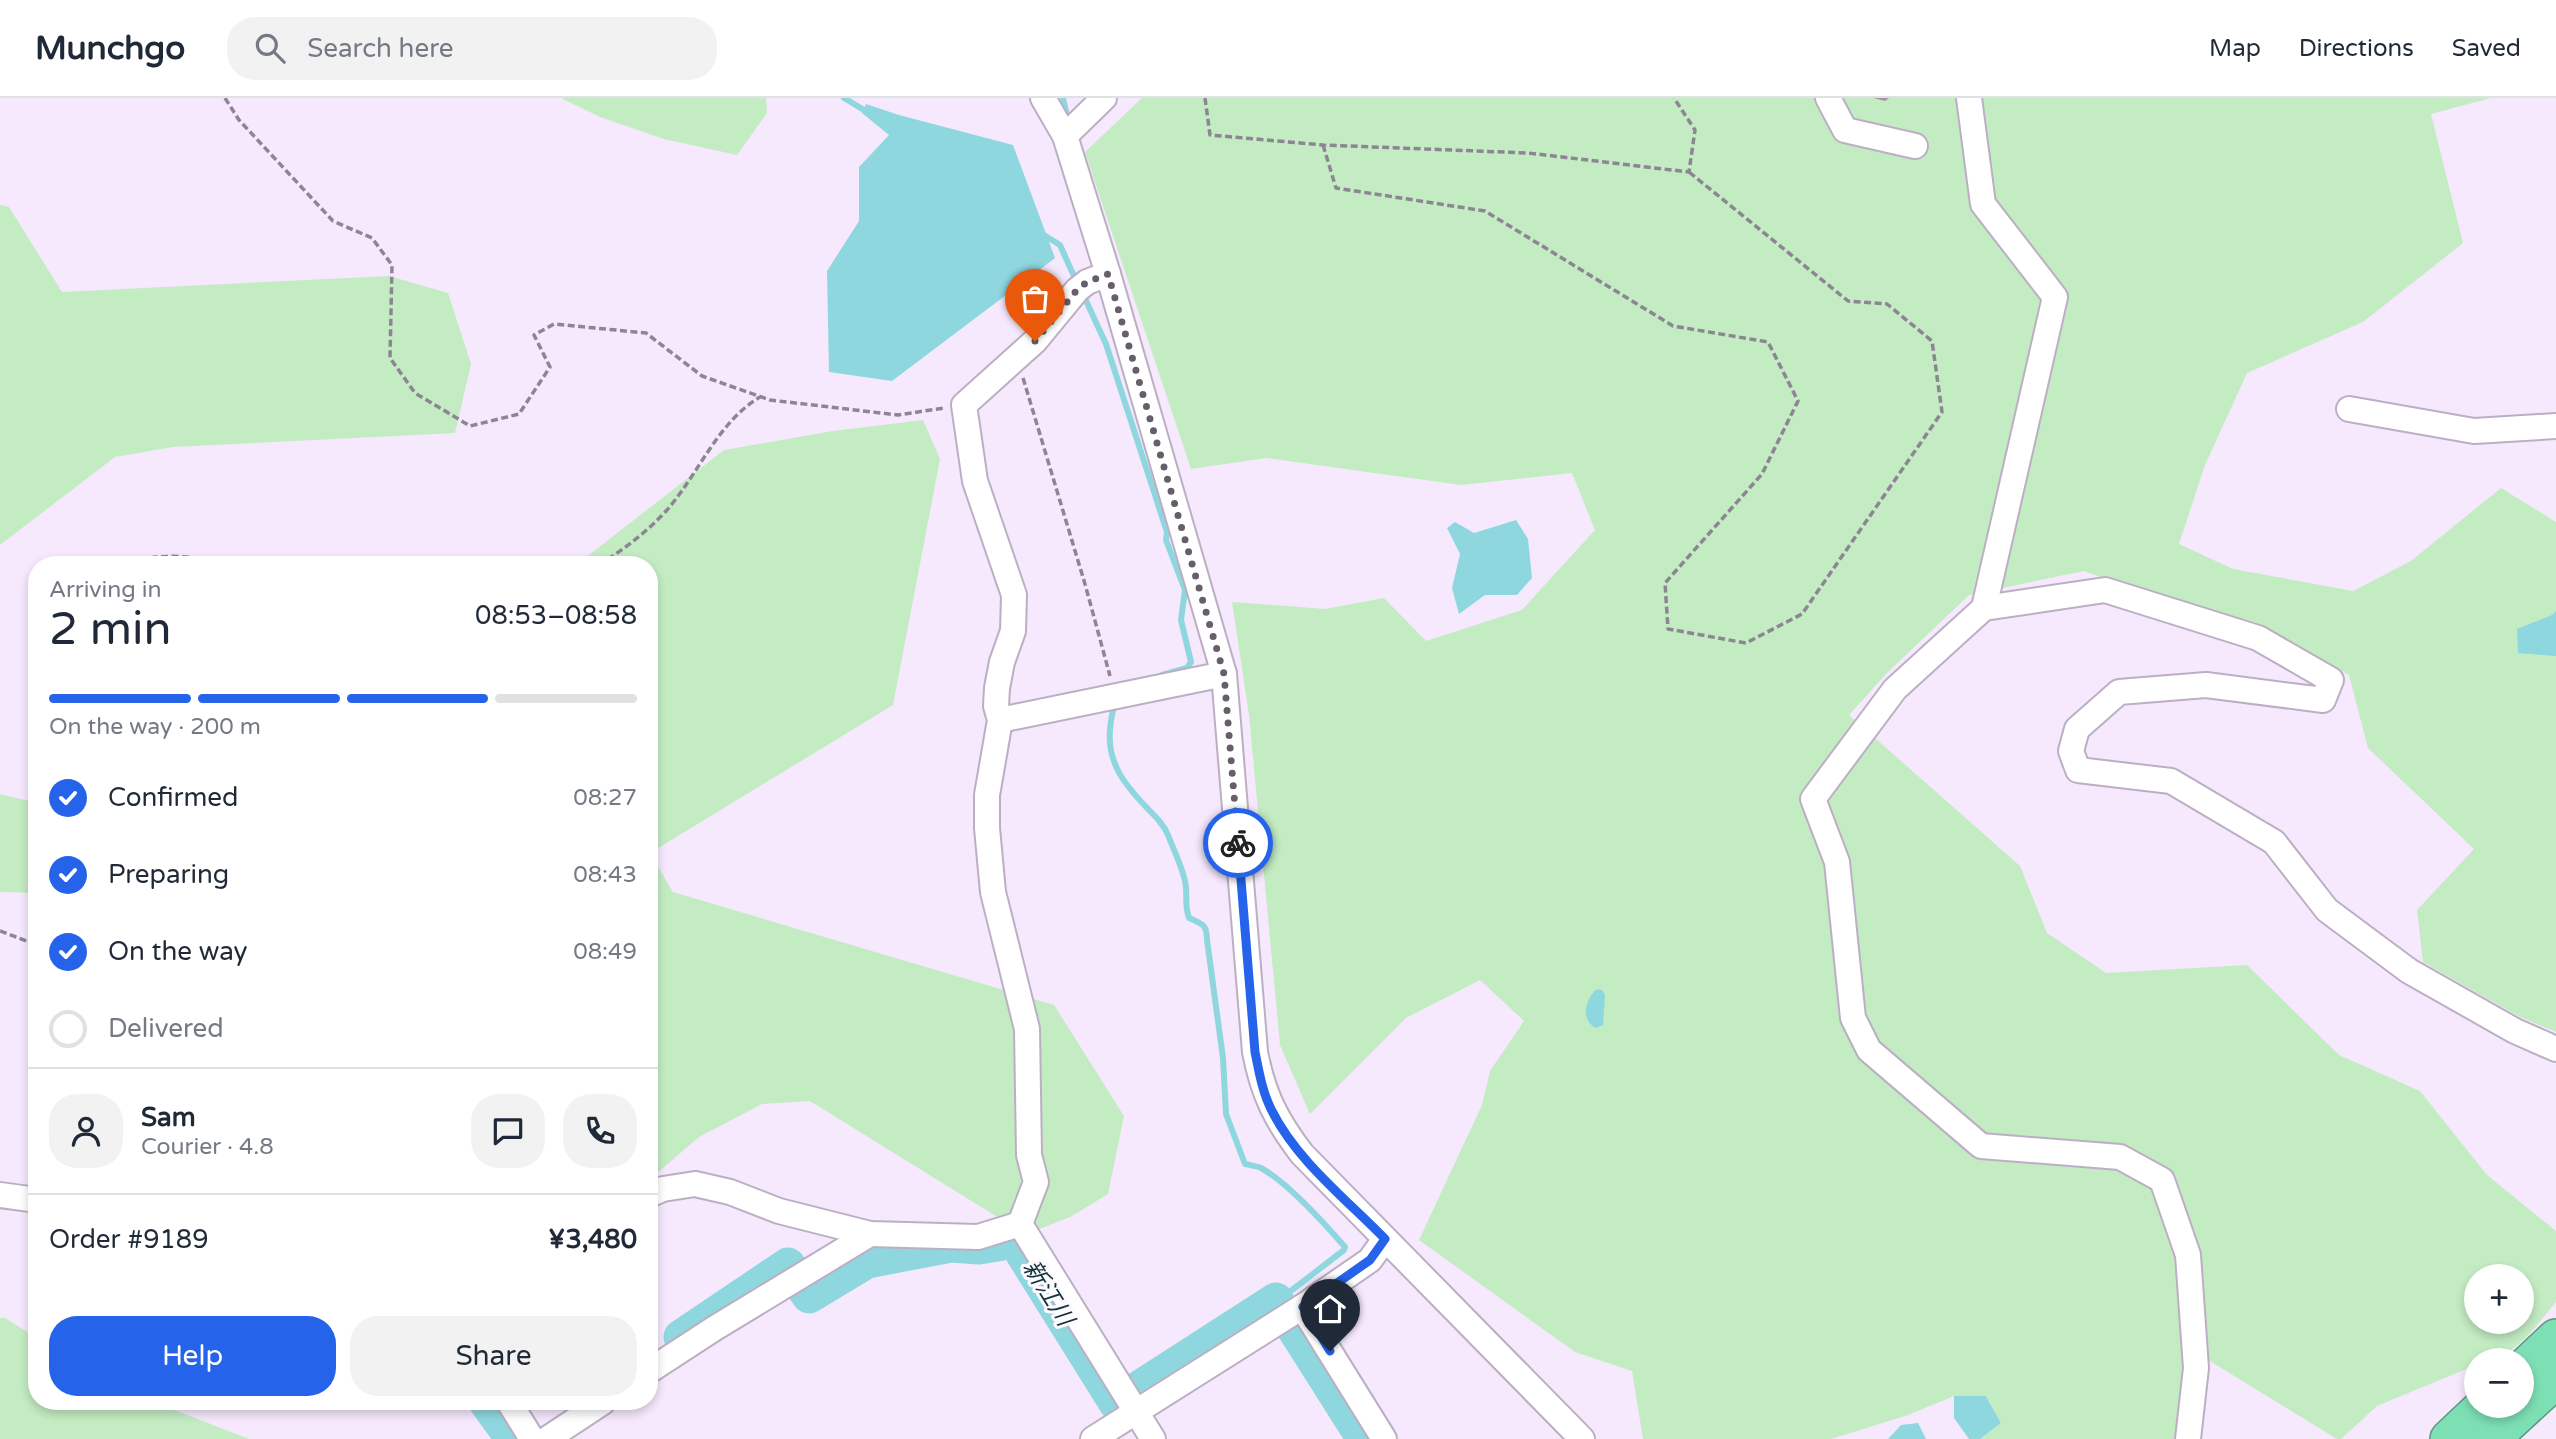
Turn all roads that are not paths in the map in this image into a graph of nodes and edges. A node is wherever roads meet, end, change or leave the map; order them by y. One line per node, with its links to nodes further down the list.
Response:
1 (1043, 98): 5 (street)
2 (1104, 98): 5 (street)
3 (1829, 98): 6 (street)
4 (1969, 98): 10 (street)
5 (1065, 136): 7 (street)
6 (1915, 146)
7 (1108, 274): 11 (street); 12 (street)
8 (2349, 409): 9 (street)
9 (2556, 426)
10 (1984, 608): 13 (street); 35 (street)
11 (1224, 674): 12 (street); 19 (street)
12 (1000, 720): 17 (street)
13 (2556, 1049)
14 (658, 1191): 18 (street)
15 (0, 1195): 16 (street)
16 (28, 1199)
17 (1020, 1224): 18 (street); 25 (street)
18 (870, 1234): 23 (street)
19 (1385, 1239): 20 (street); 34 (street)
20 (1302, 1308): 25 (street); 33 (street)
21 (2556, 1338): 22 (highway)
22 (2534, 1359)
23 (658, 1365)
24 (2556, 1379): 37 (highway)
25 (1132, 1403): 31 (street); 32 (street)
26 (514, 1410): 29 (street)
27 (591, 1410): 30 (street)
28 (2471, 1418): 36 (highway)
29 (532, 1439)
30 (547, 1439)
31 (1093, 1439)
32 (1153, 1439)
33 (1384, 1439)
34 (1582, 1439)
35 (2188, 1439)
36 (2449, 1439)
37 (2491, 1439)

